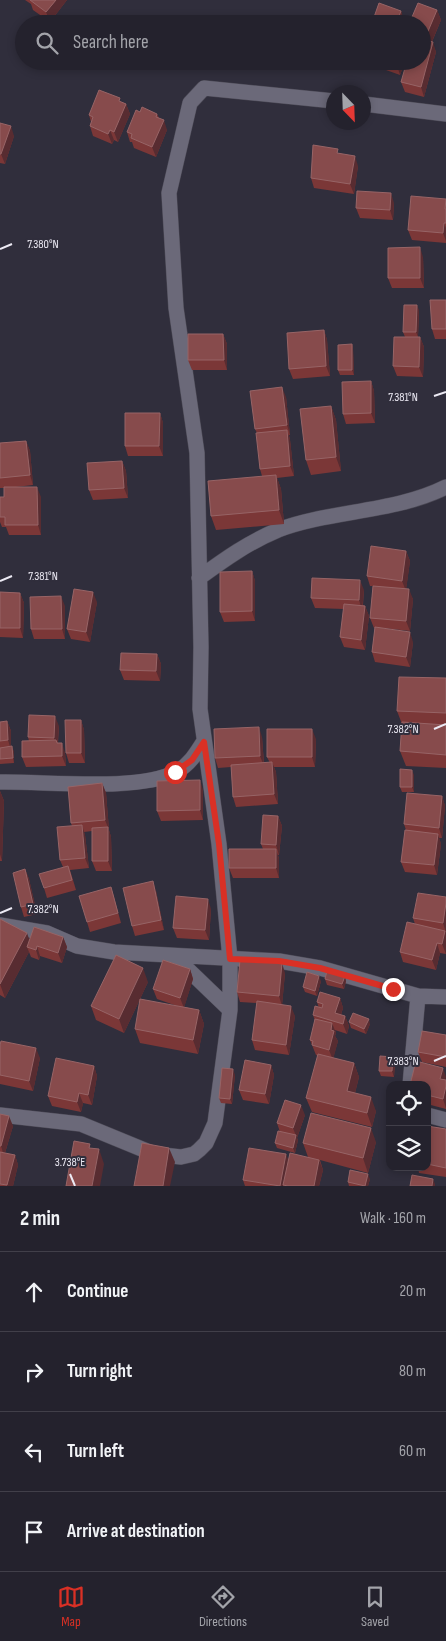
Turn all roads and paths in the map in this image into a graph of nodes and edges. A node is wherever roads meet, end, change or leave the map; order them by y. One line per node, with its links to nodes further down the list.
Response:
1 (326, 100): 5 (street)
2 (371, 105): 3 (street)
3 (446, 114)
4 (446, 488): 5 (street)
5 (199, 578): 6 (street)
6 (204, 742): 7 (street); 10 (street)
7 (0, 782)
8 (0, 925): 9 (street)
9 (175, 957): 10 (street); 13 (street)
10 (230, 959): 11 (street); 13 (street)
11 (418, 996): 12 (street); 14 (street)
12 (446, 997)
13 (230, 1010): 15 (street)
14 (410, 1081)
15 (0, 1115)
16 (431, 1116): 17 (street)
17 (446, 1120)

